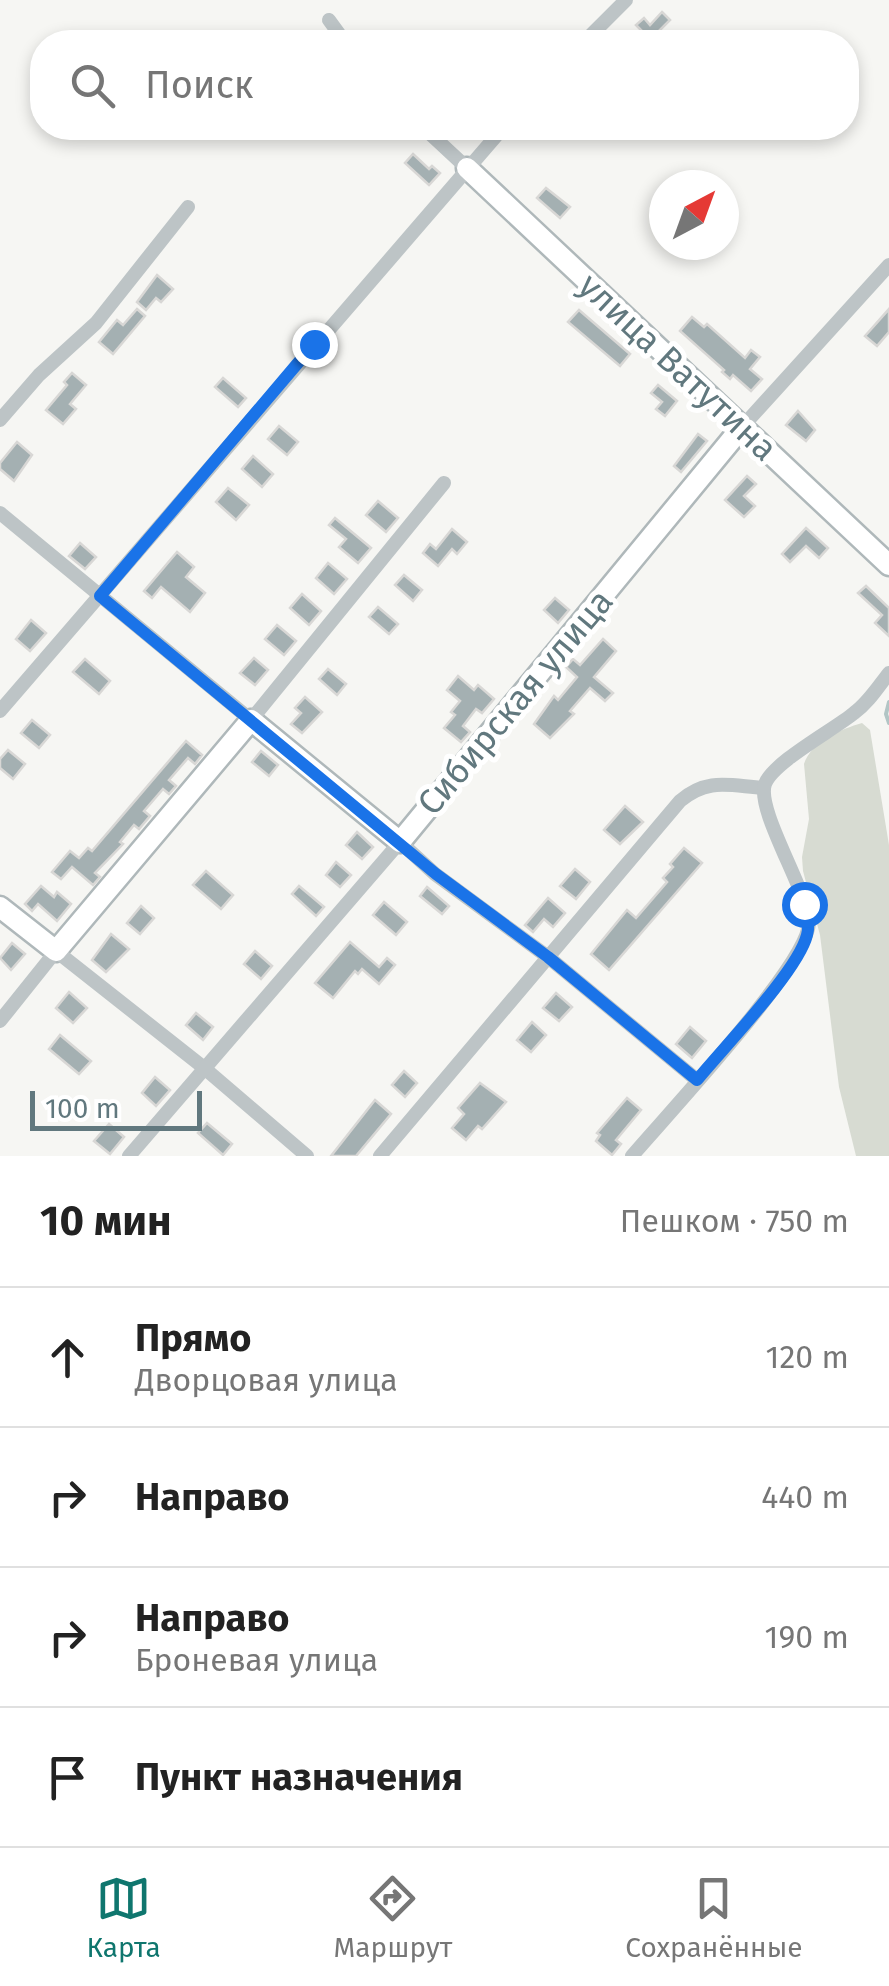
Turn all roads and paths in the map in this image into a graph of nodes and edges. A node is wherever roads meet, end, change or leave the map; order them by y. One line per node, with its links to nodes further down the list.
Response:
1 (626, 0): 4 (street)
2 (329, 20): 3 (street)
3 (337, 30)
4 (596, 30)
5 (437, 140): 7 (street, улица Ватутина)
6 (492, 140): 7 (street)
7 (467, 168): 11 (street, улица Ватутина); 15 (street)
8 (188, 206): 10 (street)
9 (889, 264): 11 (street)
10 (0, 420)
11 (742, 427): 14 (street, улица Ватутина); 20 (street, Сибирская улица)
12 (444, 483): 18 (street)
13 (0, 513): 15 (street)
14 (889, 565)
15 (100, 596): 17 (street); 18 (street)
16 (889, 673): 19 (street)
17 (0, 712)
18 (252, 720): 20 (street); 22 (street)
19 (764, 788): 23 (street); 26 (street)
20 (400, 842): 23 (street); 25 (street, Сибирская улица)
21 (0, 908): 22 (street)
22 (56, 951): 24 (street); 25 (street)
23 (548, 957): 26 (street); 29 (street)
24 (0, 1020)
25 (204, 1067): 27 (street, Сибирская улица); 28 (street)
26 (697, 1080): 30 (street)
27 (129, 1156)
28 (308, 1156)
29 (380, 1156)
30 (632, 1156)

